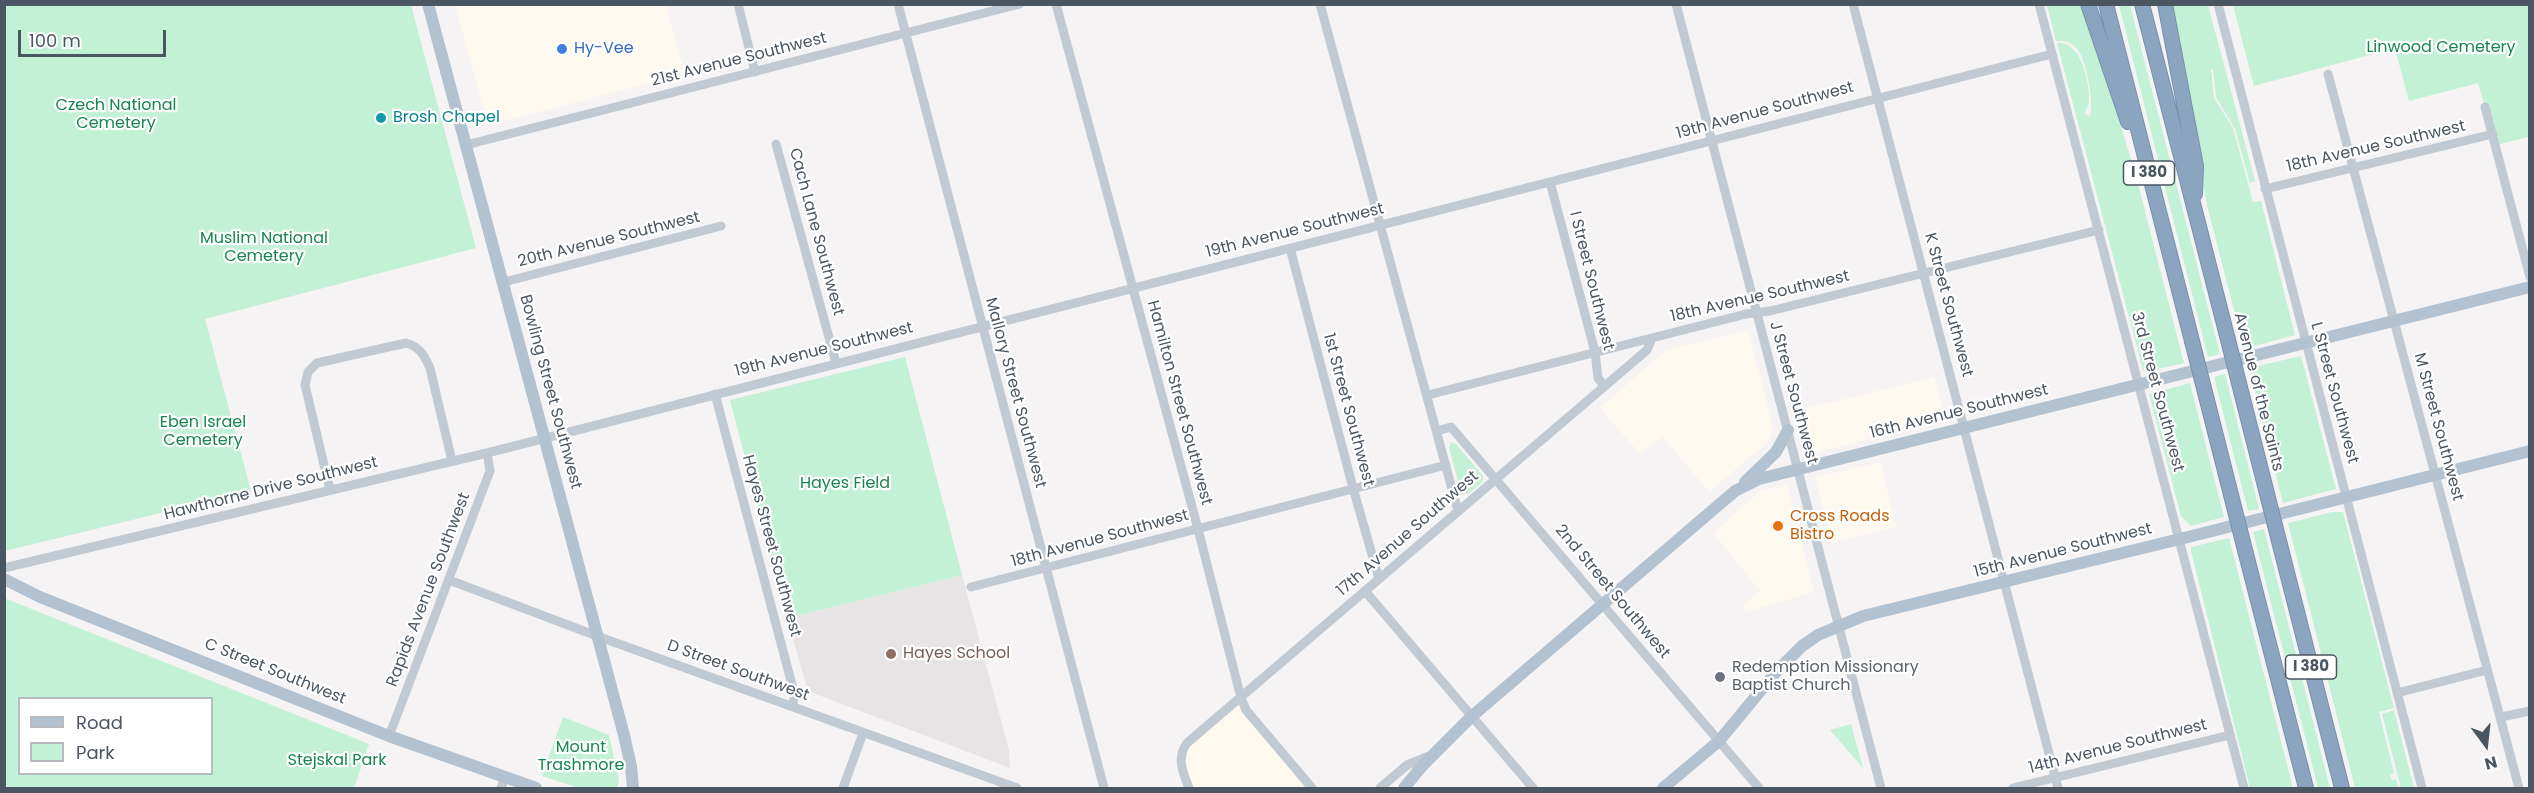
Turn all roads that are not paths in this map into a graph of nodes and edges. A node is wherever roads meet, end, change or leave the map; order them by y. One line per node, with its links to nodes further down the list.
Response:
1 (428, 4): 24 (main road, Bowling Street Southwest)
2 (738, 4): 17 (street)
3 (898, 4): 15 (street, Mallory Street Southwest)
4 (1020, 4): 15 (street, 21st Avenue Southwest)
5 (1056, 4): 38 (street, Hamilton Street Southwest)
6 (1320, 4): 30 (street)
7 (1676, 4): 22 (street, J Street Southwest)
8 (1853, 4): 19 (street, K Street Southwest)
9 (2039, 4): 16 (street, 3rd Street Southwest)
10 (2088, 4): 29 (highway)
11 (2106, 4): 29 (highway, I 380)
12 (2142, 4): 28 (highway, Avenue of the Saints / I 380)
13 (2165, 4): 28 (highway)
14 (2218, 4): 27 (street, L Street Southwest)
15 (905, 33): 17 (street, 21st Avenue Southwest); 41 (street, Mallory Street Southwest)
16 (2052, 54): 19 (street, 19th Avenue Southwest); 32 (street, 3rd Street Southwest)
17 (755, 72): 24 (street, 21st Avenue Southwest)
18 (2328, 74): 25 (street, M Street Southwest)
19 (1878, 97): 22 (street, 19th Avenue Southwest); 34 (street, K Street Southwest)
20 (2485, 108): 21 (street)
21 (2493, 134): 25 (street, 18th Avenue Southwest); 35 (street)
22 (1711, 140): 26 (street, 19th Avenue Southwest); 39 (street, J Street Southwest)
23 (776, 144): 45 (street, Cach Lane Southwest)
24 (466, 145): 36 (main road, Bowling Street Southwest)
25 (2353, 168): 27 (street, 18th Avenue Southwest); 40 (street, M Street Southwest)
26 (1550, 182): 30 (street, 19th Avenue Southwest); 44 (street, I Street Southwest)
27 (2265, 189): 43 (street, L Street Southwest)
28 (2195, 211): 110 (highway, Avenue of the Saints / I 380, bridge)
29 (2161, 221): 109 (highway, I 380, bridge)
30 (1380, 225): 33 (street, 19th Avenue Southwest); 49 (street)
31 (721, 226): 36 (street, 20th Avenue Southwest)
32 (2099, 230): 34 (street, 18th Avenue Southwest); 46 (street, 3rd Street Southwest)
33 (1290, 248): 38 (street, 19th Avenue Southwest); 61 (street, 1st Street Southwest)
34 (1924, 273): 39 (street, 18th Avenue Southwest); 50 (street, K Street Southwest)
35 (2529, 277)
36 (504, 282): 53 (main road, Bowling Street Southwest)
37 (2529, 287): 40 (main road, 16th Avenue Southwest)
38 (1132, 288): 41 (street, 19th Avenue Southwest); 66 (street, Hamilton Street Southwest)
39 (1757, 312): 42 (street, 18th Avenue Southwest); 51 (street, J Street Southwest)
40 (2394, 321): 43 (main road, 16th Avenue Southwest); 59 (street, M Street Southwest)
41 (982, 326): 45 (street, 19th Avenue Southwest); 69 (street, Mallory Street Southwest)
42 (1652, 338): 44 (street, 18th Avenue Southwest); 47 (street, 17th Avenue Southwest)
43 (2305, 344): 46 (main road, 16th Avenue Southwest); 64 (street, L Street Southwest)
44 (1595, 352): 47 (street, I Street Southwest); 49 (street, 18th Avenue Southwest)
45 (836, 363): 48 (street, 19th Avenue Southwest)
46 (2139, 385): 50 (main road, 16th Avenue Southwest); 67 (street, 3rd Street Southwest)
47 (1604, 386): 60 (street, 17th Avenue Southwest)
48 (716, 394): 53 (street, 19th Avenue Southwest); 82 (street, Hayes Street Southwest)
49 (1428, 395): 52 (street)
50 (1965, 428): 58 (main road, 16th Avenue Southwest); 73 (street, K Street Southwest)
51 (1788, 430): 58 (street, J Street Southwest); 63 (main road)
52 (1437, 431): 57 (street); 60 (street, 2nd Street Southwest)
53 (544, 436): 55 (street, Hawthorne Drive Southwest); 78 (main road, Bowling Street Southwest)
54 (2529, 451): 59 (main road, 15th Avenue Southwest)
55 (487, 453): 56 (street, Hawthorne Drive Southwest); 72 (street, Rapids Avenue Southwest)
56 (452, 461): 62 (street, Hawthorne Drive Southwest); 62 (street)
57 (1446, 465): 61 (street, 18th Avenue Southwest); 65 (street)
58 (1798, 469): 63 (main road, 16th Avenue Southwest); 77 (street, J Street Southwest)
59 (2435, 475): 64 (main road, 15th Avenue Southwest); 79 (street, M Street Southwest)
60 (1495, 480): 65 (street, 17th Avenue Southwest); 76 (street, 2nd Street Southwest)
61 (1353, 488): 66 (street, 18th Avenue Southwest); 71 (street, 1st Street Southwest)
62 (330, 490): 68 (street, Hawthorne Drive Southwest)
63 (1735, 491): 76 (main road, 16th Avenue Southwest)
64 (2346, 498): 67 (main road, 15th Avenue Southwest); 80 (street, L Street Southwest)
65 (1458, 511): 71 (street, 17th Avenue Southwest)
66 (1198, 529): 69 (street, 18th Avenue Southwest); 81 (street, Hamilton Street Southwest)
67 (2180, 539): 73 (main road, 15th Avenue Southwest); 87 (street, 3rd Street Southwest)
68 (4, 568)
69 (1045, 570): 74 (street, 18th Avenue Southwest); 97 (street, Mallory Street Southwest)
70 (4, 579): 88 (main road, C Street Southwest)
71 (1379, 579): 75 (street, 17th Avenue Southwest)
72 (449, 580): 78 (street, D Street Southwest); 88 (street, Rapids Avenue Southwest)
73 (2005, 582): 77 (main road, 15th Avenue Southwest); 91 (street, K Street Southwest)
74 (971, 587)
75 (1365, 591): 81 (street, 17th Avenue Southwest); 84 (street)
76 (1604, 605): 84 (main road, 16th Avenue Southwest); 89 (street, 2nd Street Southwest)
77 (1839, 625): 89 (main road, 15th Avenue Southwest); 105 (street, J Street Southwest)
78 (597, 636): 82 (street, D Street Southwest); 94 (main road, Bowling Street Southwest)
79 (2487, 670): 80 (street); 85 (street, M Street Southwest)
80 (2397, 693): 111 (street, L Street Southwest)
81 (1241, 698): 98 (street, 17th Avenue Southwest); 99 (street, Hamilton Street Southwest)
82 (792, 706): 86 (street, D Street Southwest)
83 (2529, 711): 85 (street)
84 (1472, 717): 90 (main road, 16th Avenue Southwest); 102 (street)
85 (2501, 717): 112 (street, M Street Southwest)
86 (863, 733): 95 (street); 96 (street, D Street Southwest)
87 (2230, 735): 91 (street, 14th Avenue Southwest); 108 (street, 3rd Street Southwest)
88 (389, 736): 92 (main road, C Street Southwest)
89 (1719, 741): 103 (main road, 15th Avenue Southwest); 104 (street, 2nd Street Southwest)
90 (1434, 753): 100 (street); 101 (main road, 16th Avenue Southwest)
91 (2056, 778): 106 (street, 14th Avenue Southwest); 107 (street, K Street Southwest)
92 (503, 783): 93 (main road, C Street Southwest)
93 (536, 789)
94 (633, 789)
95 (843, 789)
96 (1017, 789)
97 (1104, 789)
98 (1189, 789)
99 (1312, 789)
100 (1380, 789)
101 (1404, 789)
102 (1533, 789)
103 (1663, 789)
104 (1760, 789)
105 (1881, 789)
106 (2013, 789)
107 (2058, 789)
108 (2244, 789)
109 (2306, 789)
110 (2342, 789)
111 (2422, 789)
112 (2519, 789)

